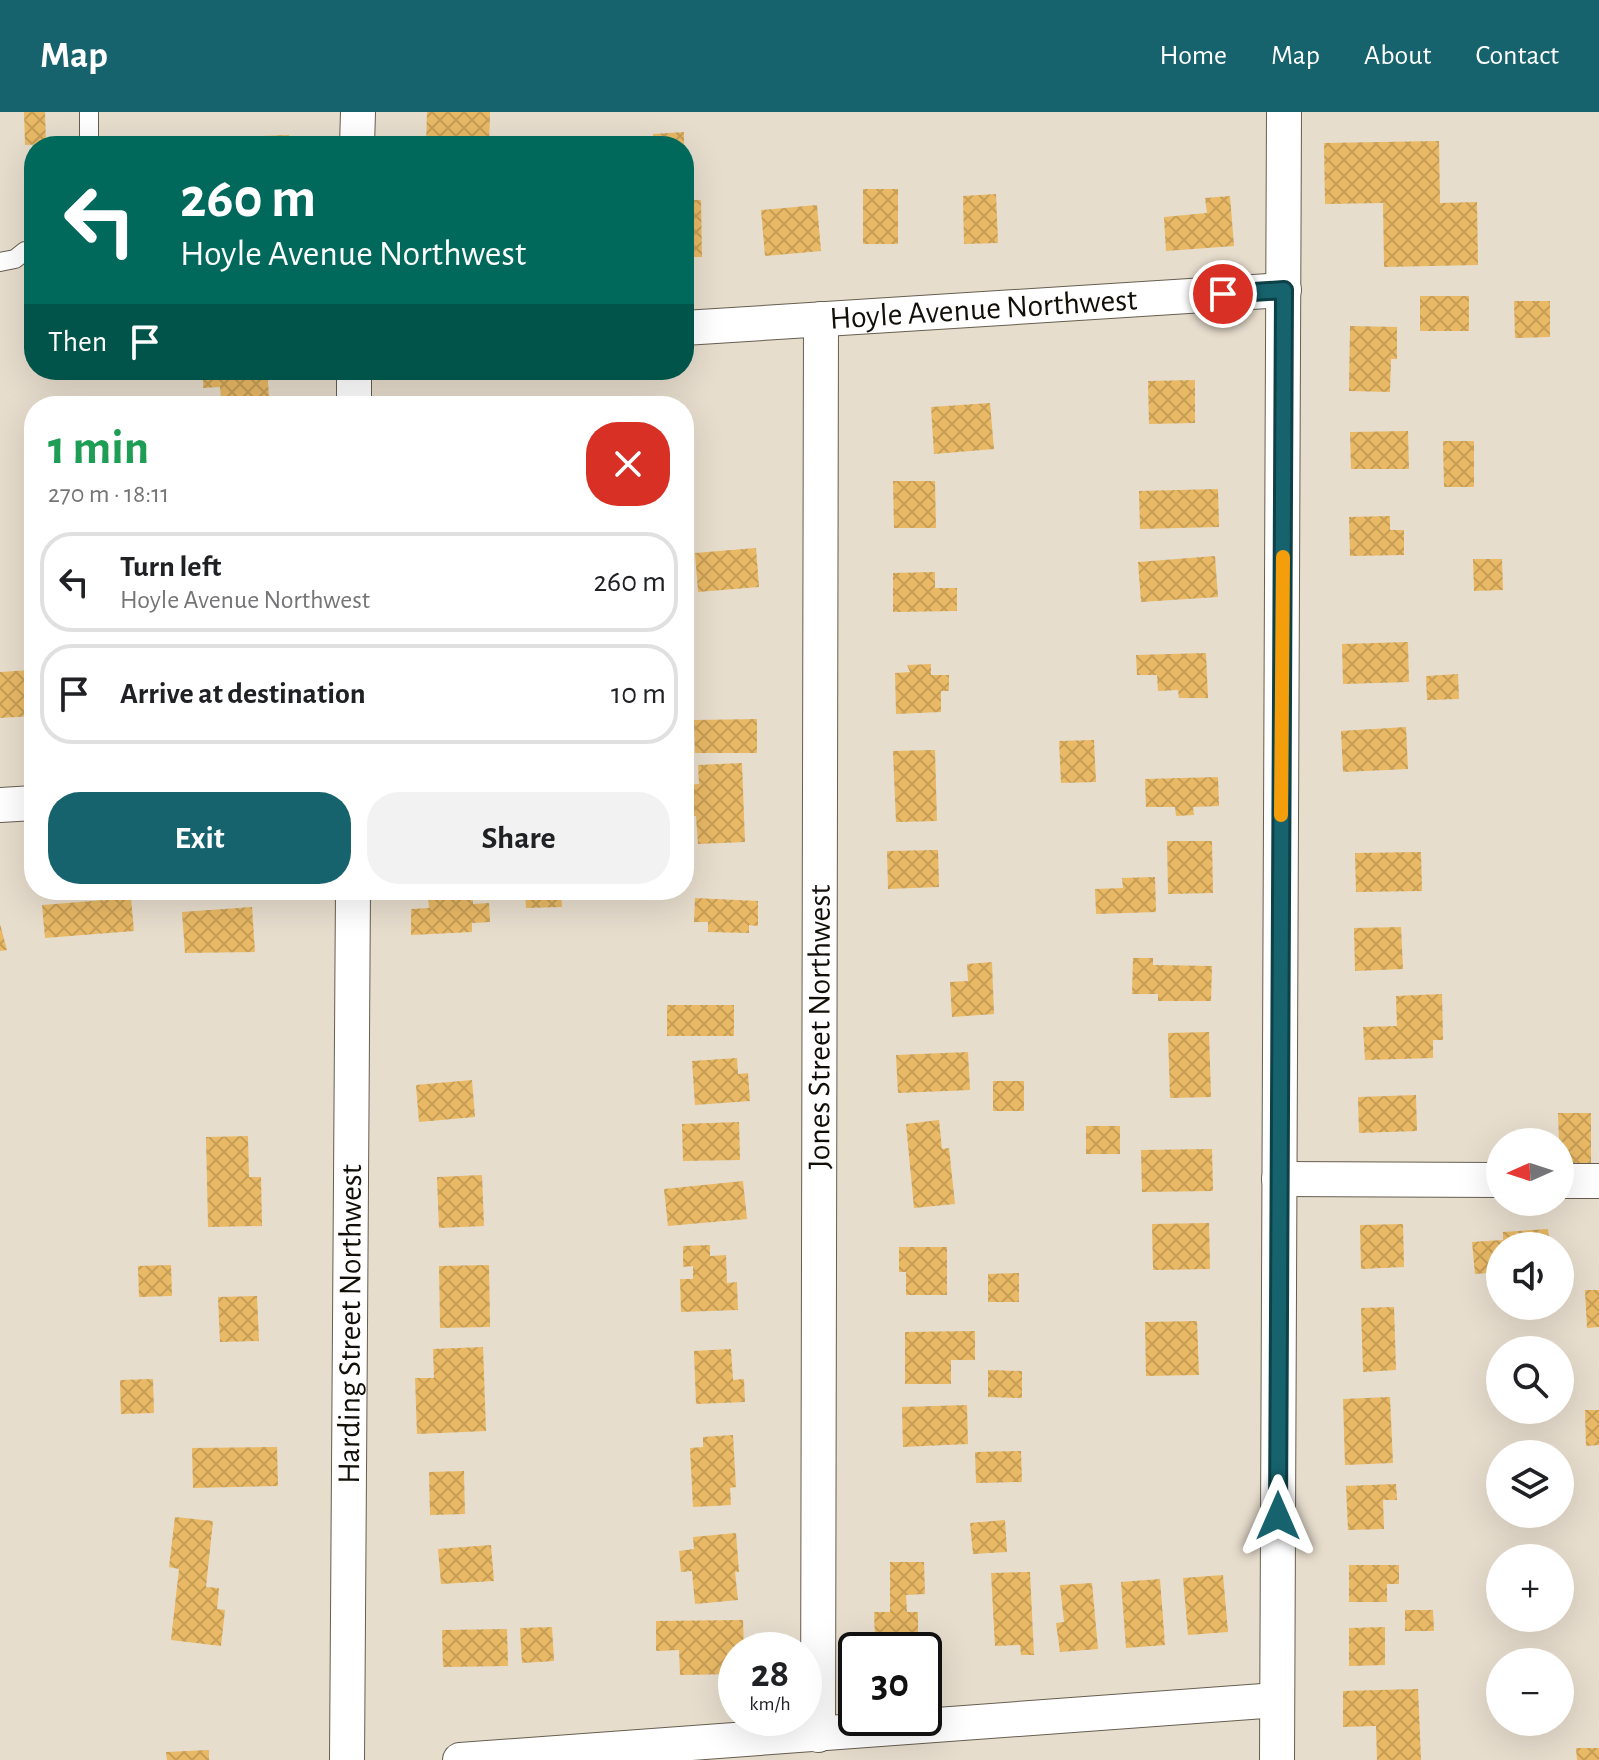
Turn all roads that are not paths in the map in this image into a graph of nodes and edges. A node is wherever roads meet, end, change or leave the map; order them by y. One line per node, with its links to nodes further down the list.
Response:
1 (89, 112): 4 (lane)
2 (358, 112): 5 (street)
3 (1284, 112): 6 (street)
4 (89, 136)
5 (357, 136)
6 (1284, 290): 7 (street, Hoyle Avenue Northwest); 12 (street)
7 (821, 319): 8 (street, Hoyle Avenue Northwest); 16 (street, Jones Street Northwest)
8 (694, 327)
9 (24, 804): 10 (street)
10 (0, 805)
11 (353, 900): 20 (street, Harding Street Northwest)
12 (1279, 1179): 13 (street); 17 (street)
13 (1486, 1180)
14 (1574, 1181): 15 (street)
15 (1599, 1181)
16 (818, 1632)
17 (1277, 1700): 18 (street); 22 (street)
18 (822, 1735)
19 (804, 1736): 21 (street)
20 (347, 1760)
21 (460, 1760)
22 (1277, 1760)

